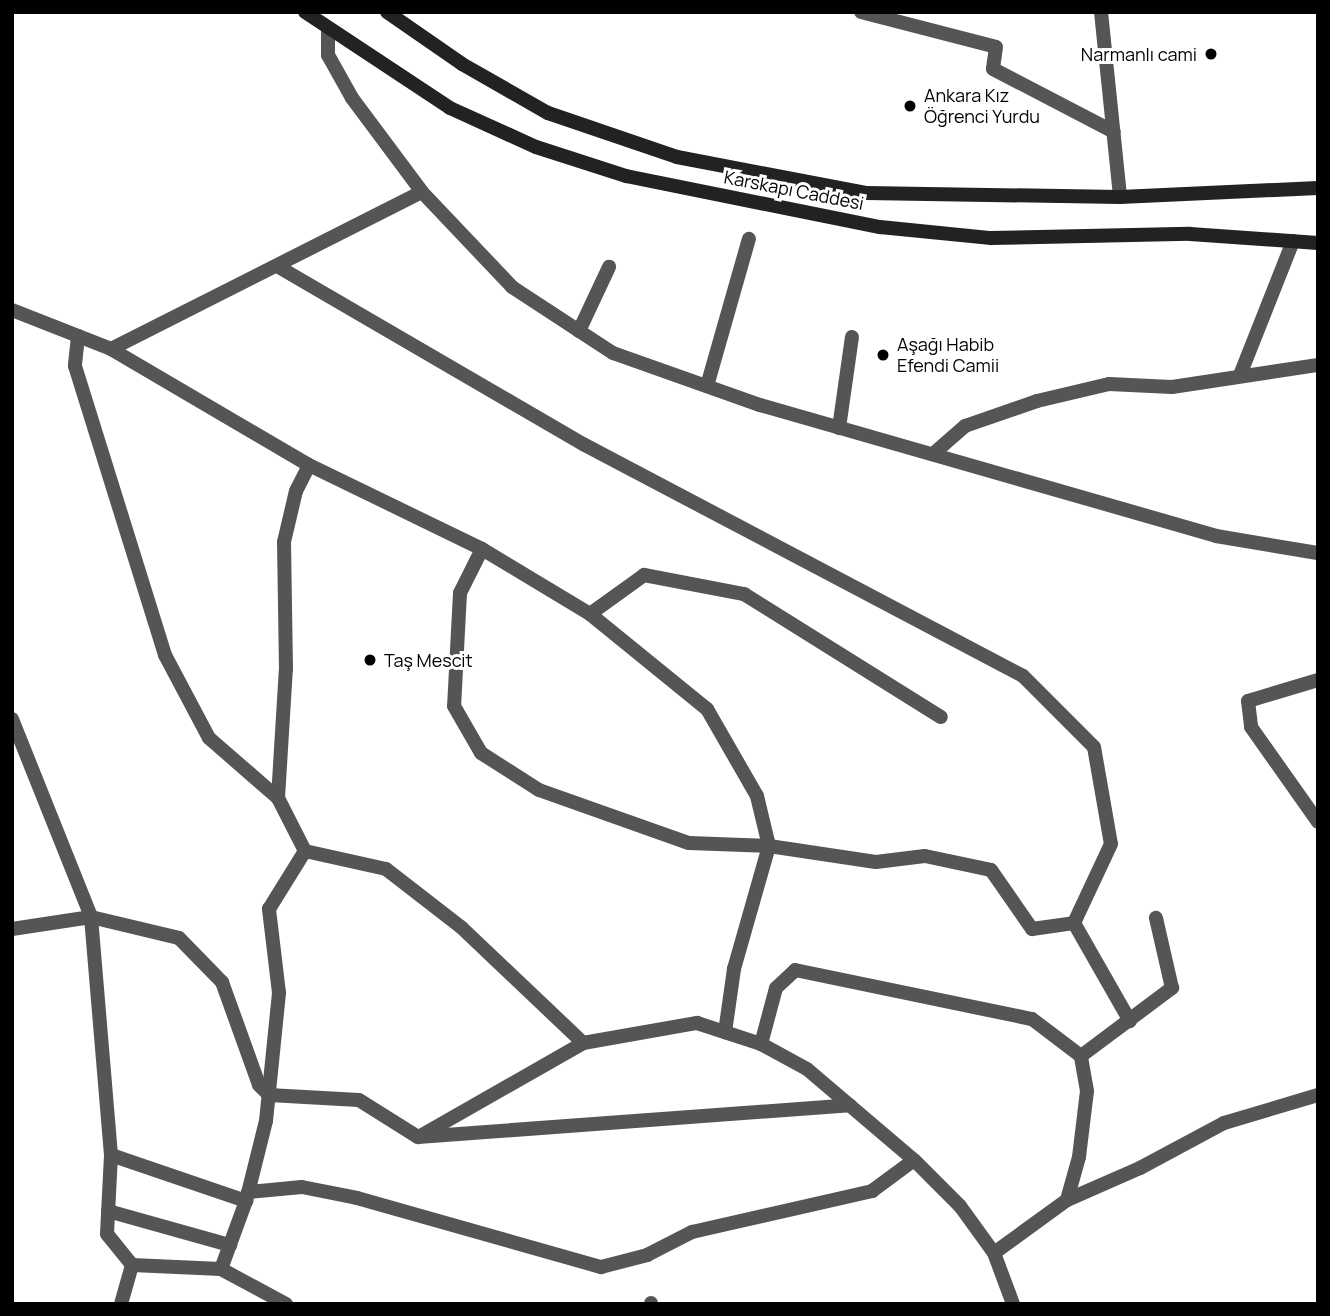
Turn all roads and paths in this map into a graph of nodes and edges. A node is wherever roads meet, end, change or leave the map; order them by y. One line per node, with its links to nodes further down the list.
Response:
1 (306, 12): 5 (main road, Karskapı Caddesi)
2 (387, 12): 9 (main road)
3 (861, 12): 6 (street)
4 (1101, 12): 6 (street)
5 (328, 29): 8 (street); 11 (main road, Karskapı Caddesi)
6 (1114, 132): 9 (street)
7 (1318, 188): 9 (main road)
8 (422, 192): 13 (street); 16 (street)
9 (1120, 197)
10 (749, 239): 22 (street)
11 (1293, 241): 12 (main road, Karskapı Caddesi); 21 (street)
12 (1318, 243)
13 (277, 266): 19 (street); 38 (street)
14 (609, 267): 16 (street)
15 (12, 310): 17 (street)
16 (579, 331): 22 (street)
17 (78, 337): 19 (street); 32 (street)
18 (852, 337): 23 (street)
19 (111, 349): 25 (street)
20 (1318, 365): 21 (street)
21 (1240, 375): 24 (street)
22 (706, 386): 23 (street)
23 (839, 428): 24 (street)
24 (933, 454): 27 (street)
25 (309, 465): 26 (street); 32 (street)
26 (482, 550): 28 (street); 34 (street)
27 (1318, 553)
28 (590, 614): 30 (street); 34 (street)
29 (1318, 680): 33 (street)
30 (941, 717)
31 (12, 719): 36 (street)
32 (278, 798): 35 (street)
33 (1318, 822)
34 (769, 846): 38 (street); 41 (street)
35 (305, 851): 42 (street); 46 (street)
36 (91, 917): 39 (street); 46 (street); 49 (street)
37 (1156, 918): 40 (street)
38 (1074, 923): 40 (street)
39 (12, 929)
40 (1130, 1021): 44 (street)
41 (725, 1032): 42 (street); 43 (street)
42 (583, 1043): 48 (street)
43 (761, 1044): 44 (street); 47 (street)
44 (1082, 1056): 52 (street)
45 (1317, 1092): 52 (street)
46 (269, 1096): 48 (street); 51 (street)
47 (849, 1105): 48 (street); 50 (street)
48 (418, 1137)
49 (111, 1155): 51 (street); 53 (street)
50 (915, 1160): 51 (street); 55 (street)
51 (247, 1196): 54 (street)
52 (1067, 1200): 55 (street)
53 (108, 1211): 54 (street); 56 (street)
54 (230, 1245): 57 (street)
55 (994, 1253): 60 (street)
56 (132, 1265): 57 (street); 58 (street)
57 (221, 1269): 59 (street)
58 (121, 1304)
59 (286, 1304)
60 (1013, 1304)

